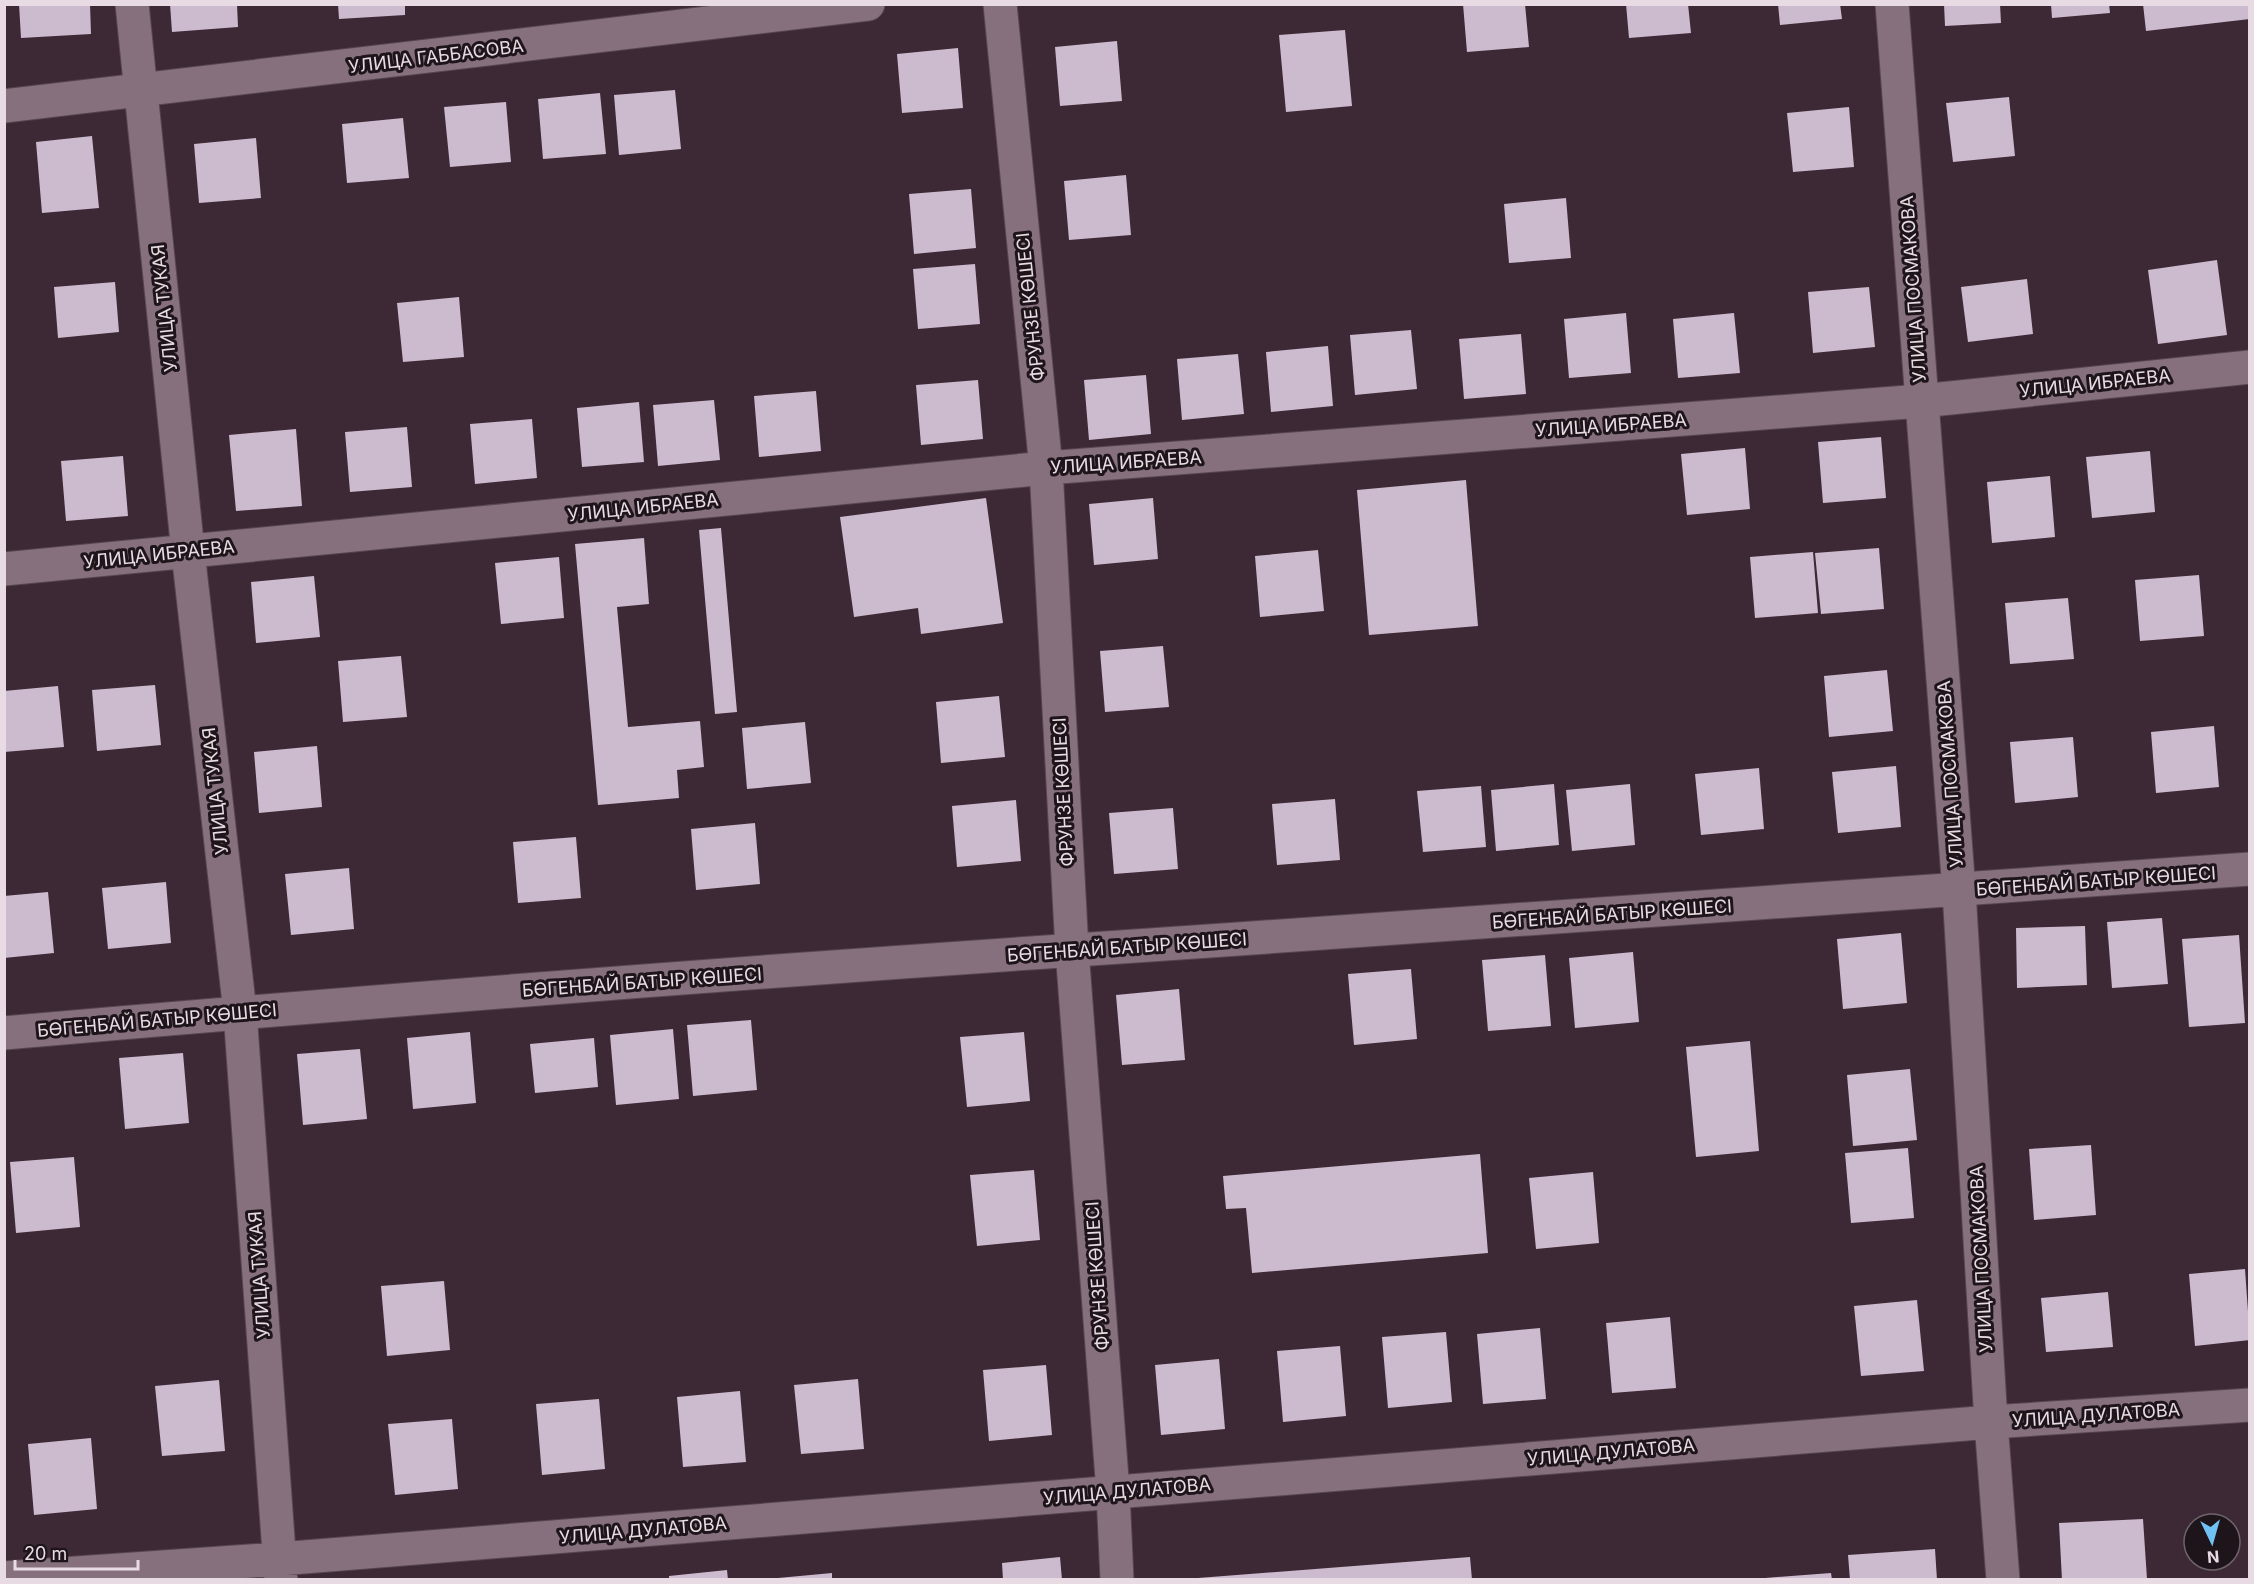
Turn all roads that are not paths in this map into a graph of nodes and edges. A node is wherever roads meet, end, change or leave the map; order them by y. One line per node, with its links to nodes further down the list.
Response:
1 (132, 4): 5 (street, УЛИЦА ТУКАЯ)
2 (868, 4): 5 (street, УЛИЦА ГАББАСОВА)
3 (1000, 4): 9 (street, ФРУНЗЕ КӨШЕСІ)
4 (1892, 4): 8 (street, УЛИЦА ПОСМАКОВА)
5 (142, 92): 6 (street, УЛИЦА ГАББАСОВА); 10 (street, УЛИЦА ТУКАЯ)
6 (4, 106)
7 (2250, 367): 8 (street, УЛИЦА ИБРАЕВА)
8 (1921, 401): 9 (street, УЛИЦА ИБРАЕВА); 13 (street, УЛИЦА ПОСМАКОВА)
9 (1046, 468): 10 (street, УЛИЦА ИБРАЕВА); 14 (street, ФРУНЗЕ КӨШЕСІ)
10 (188, 552): 11 (street, УЛИЦА ИБРАЕВА); 15 (street, УЛИЦА ТУКАЯ)
11 (4, 569)
12 (2250, 869): 13 (street, БӨГЕНБАЙ БАТЫР КӨШЕСІ)
13 (1959, 891): 14 (street, БӨГЕНБАЙ БАТЫР КӨШЕСІ); 18 (street, УЛИЦА ПОСМАКОВА)
14 (1072, 950): 15 (street, БӨГЕНБАЙ БАТЫР КӨШЕСІ); 19 (street, ФРУНЗЕ КӨШЕСІ)
15 (240, 1012): 16 (street, БӨГЕНБАЙ БАТЫР КӨШЕСІ); 20 (street, УЛИЦА ТУКАЯ)
16 (4, 1032)
17 (2250, 1405): 18 (street, УЛИЦА ДУЛАТОВА)
18 (1991, 1422): 19 (street, УЛИЦА ДУЛАТОВА); 23 (street, УЛИЦА ПОСМАКОВА)
19 (1113, 1492): 20 (street, УЛИЦА ДУЛАТОВА); 22 (street, ФРУНЗЕ КӨШЕСІ)
20 (280, 1569): 21 (street, УЛИЦА ДУЛАТОВА)
21 (4, 1578)
22 (1117, 1580)
23 (2003, 1580)

